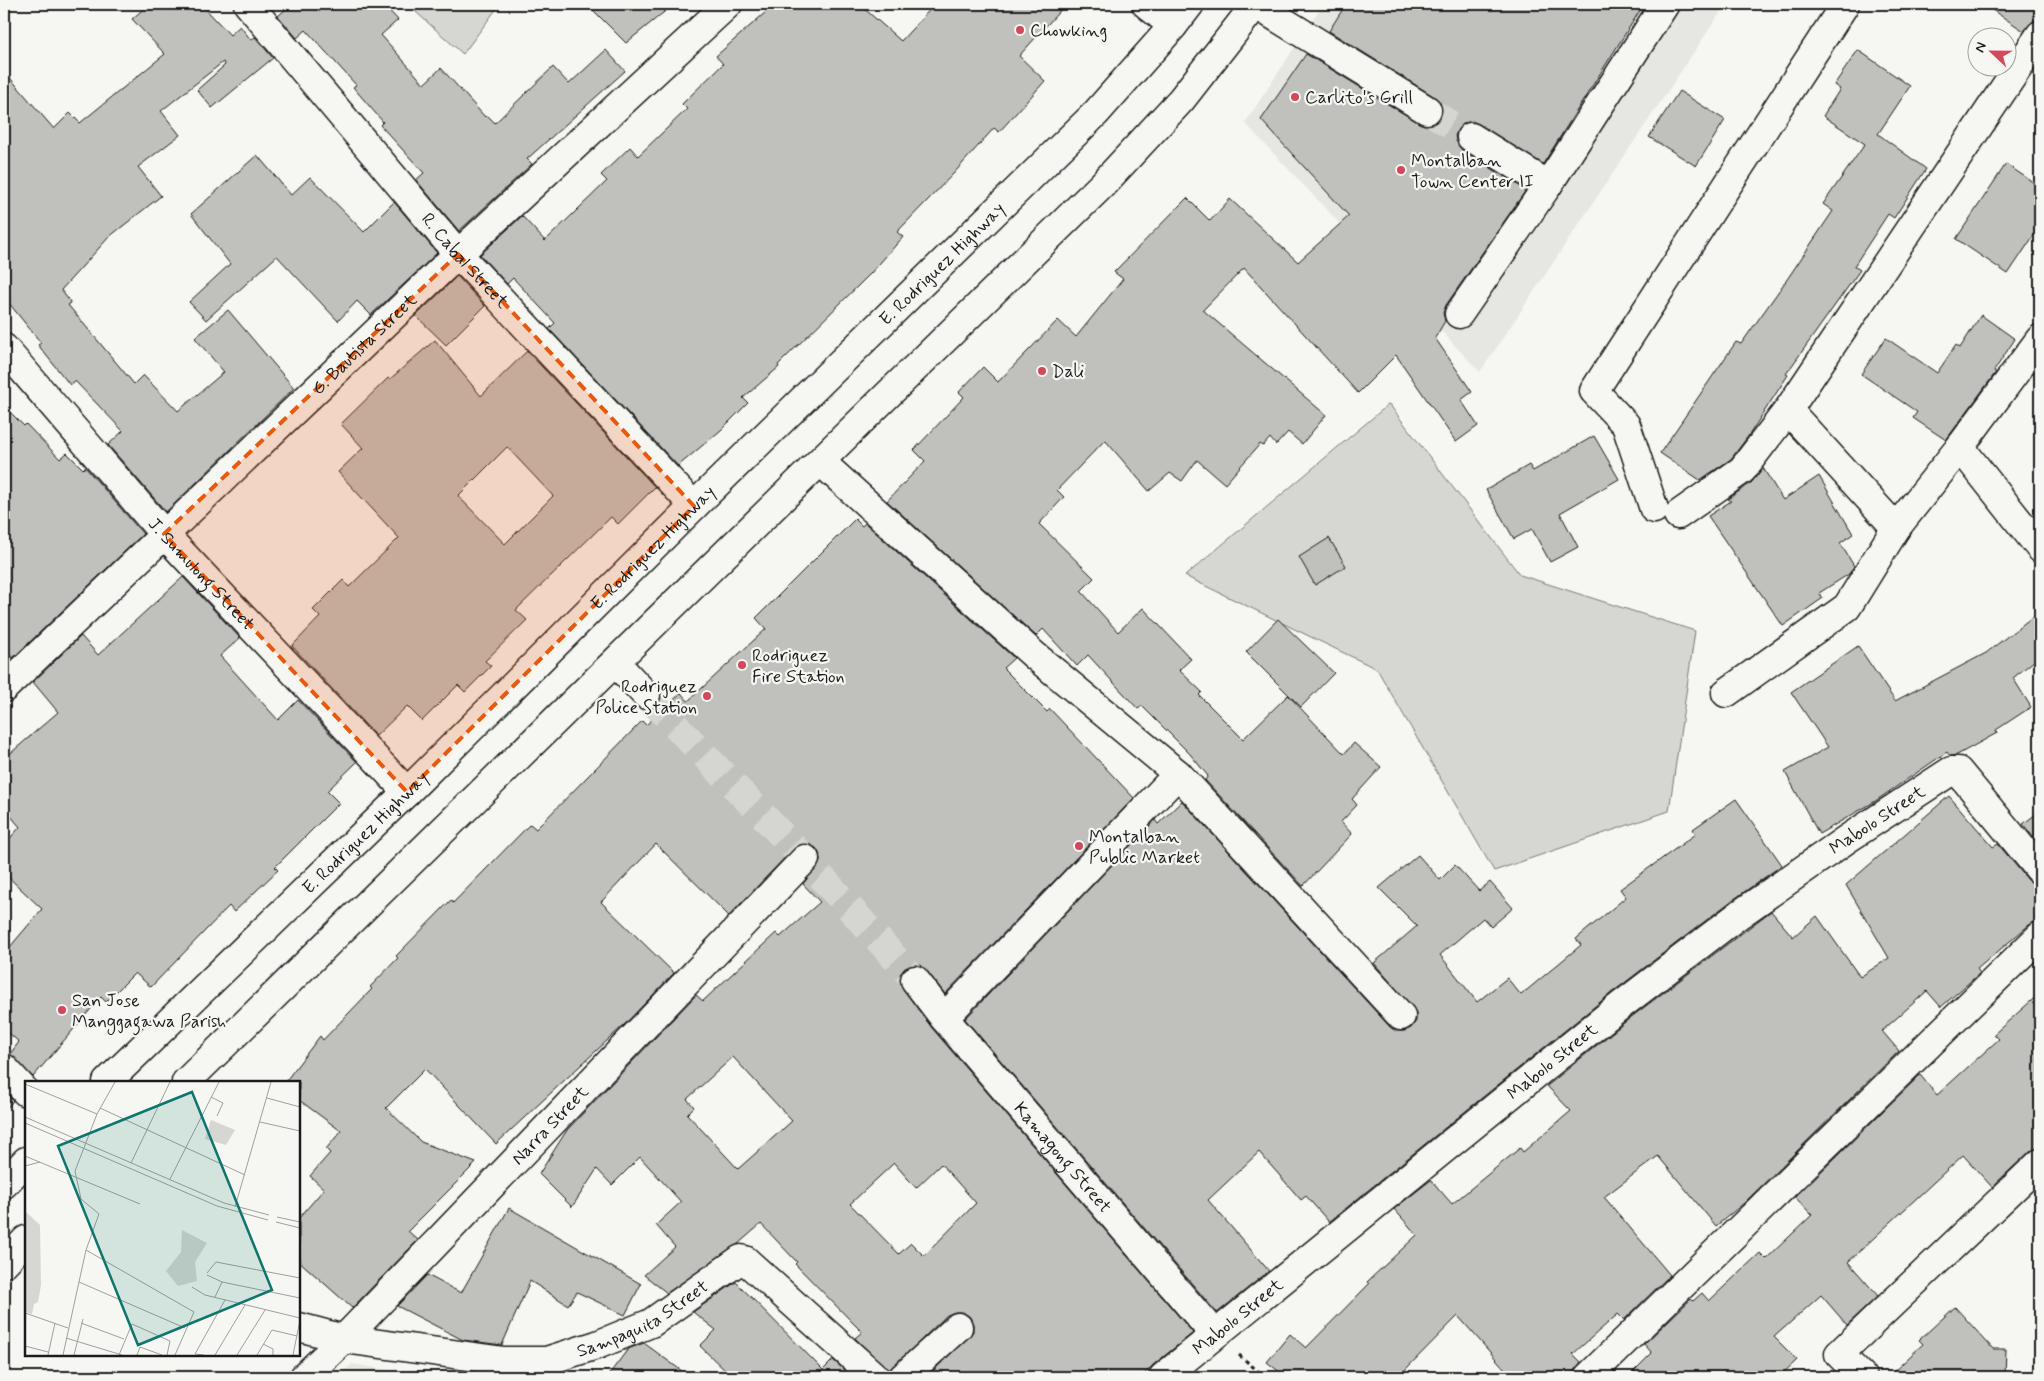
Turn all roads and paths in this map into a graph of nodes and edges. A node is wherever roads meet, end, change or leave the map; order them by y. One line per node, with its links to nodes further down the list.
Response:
1 (248, 4): 13 (street, R. Cabal Street)
2 (728, 4): 13 (street, G. Bautista Street)
3 (1146, 4): 8 (street)
4 (1190, 4): 8 (street, E. Rodriguez Highway)
5 (1256, 4): 10 (street); 19 (street)
6 (1665, 4): 12 (street)
7 (1845, 4): 17 (street)
8 (1173, 26): 20 (street, E. Rodriguez Highway)
9 (2040, 35): 17 (street)
10 (1427, 110)
11 (1471, 137): 12 (street)
12 (1548, 185): 14 (street)
13 (458, 254): 20 (street, R. Cabal Street); 22 (street, G. Bautista Street)
14 (1459, 314)
15 (2040, 339): 18 (street)
16 (4, 348): 22 (street, J. Sumulong Street)
17 (1788, 410): 21 (street)
18 (1960, 447): 21 (street); 23 (street)
19 (821, 462): 24 (street); 28 (street)
20 (694, 506): 29 (street, E. Rodriguez Highway)
21 (1896, 528): 26 (street)
22 (164, 534): 25 (street, G. Bautista Street); 29 (street, J. Sumulong Street)
23 (2040, 548)
24 (616, 663): 27 (street); 38 (street)
25 (4, 688)
26 (1726, 693)
27 (646, 696)
28 (1178, 774): 34 (street); 35 (street)
29 (407, 792): 37 (street, E. Rodriguez Highway)
30 (799, 864): 48 (street, Narra Street)
31 (2040, 870): 47 (street, Mabolo Street)
32 (2040, 936): 53 (street)
33 (915, 980): 35 (street, Kamagong Street)
34 (1400, 1016)
35 (944, 1018): 47 (street, Kamagong Street)
36 (4, 1068): 39 (street)
37 (108, 1081)
38 (187, 1081)
39 (25, 1091)
40 (25, 1162): 42 (street)
41 (2040, 1163): 54 (street)
42 (4, 1184)
43 (25, 1241): 44 (street)
44 (4, 1263)
45 (300, 1327): 48 (street, Sampaguita Street)
46 (958, 1327): 51 (street)
47 (1214, 1334): 52 (street, Mabolo Street)
48 (344, 1338): 49 (street, Narra Street); 50 (street, Sampaguita Street)
49 (304, 1377)
50 (875, 1377)
51 (903, 1377)
52 (1163, 1377)
53 (1588, 1377)
54 (1862, 1377)

